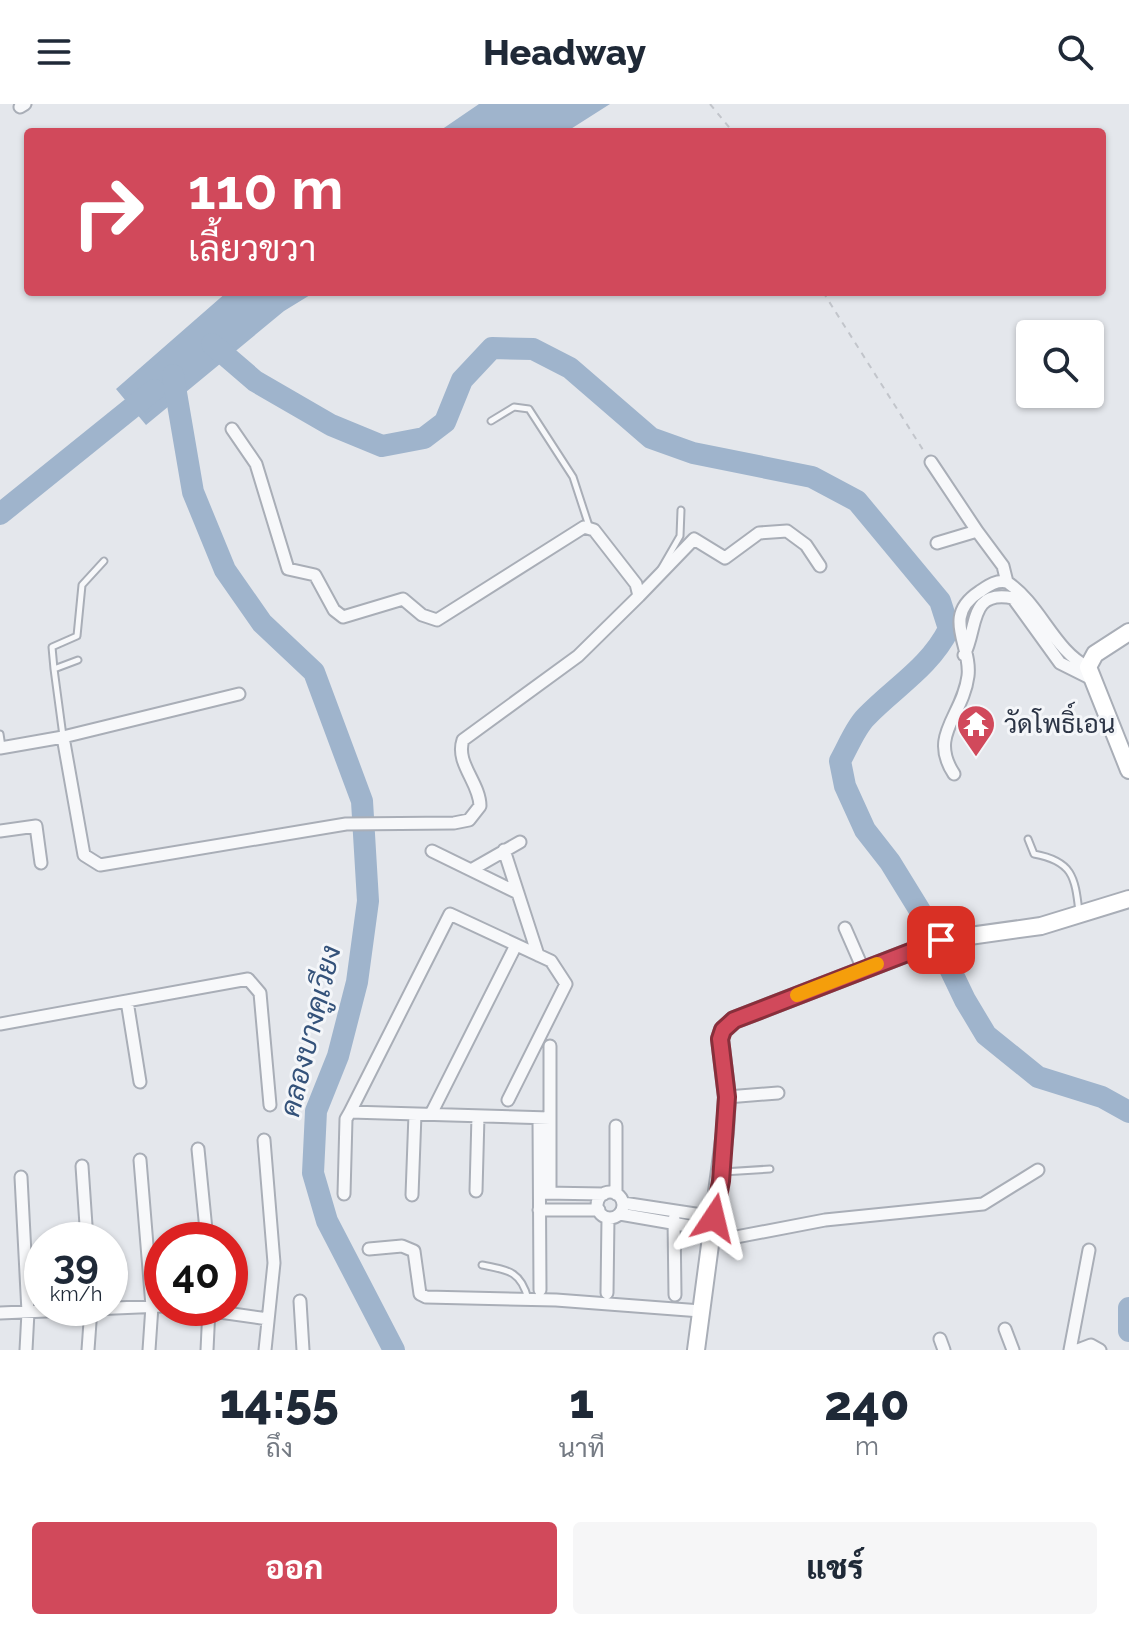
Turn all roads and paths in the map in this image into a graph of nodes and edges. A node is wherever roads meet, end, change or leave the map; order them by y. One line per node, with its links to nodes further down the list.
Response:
1 (710, 104): 2 (path)
2 (730, 128)
3 (826, 296): 6 (path)
4 (491, 421): 8 (lane)
5 (232, 429): 8 (street)
6 (931, 462): 9 (street)
7 (681, 510): 13 (lane)
8 (589, 526): 15 (street)
9 (977, 531): 10 (street); 14 (street)
10 (937, 543)
11 (104, 561): 19 (lane)
12 (820, 566): 13 (street)
13 (659, 574): 15 (street)
14 (1007, 582): 17 (street); 20 (street)
15 (639, 596): 23 (street)
16 (1129, 632): 20 (street)
17 (964, 655): 20 (street); 26 (street)
18 (78, 660): 19 (lane)
19 (54, 669): 23 (lane)
20 (1089, 673): 25 (street)
21 (239, 694): 23 (street)
22 (0, 734): 24 (lane)
23 (63, 737): 24 (street)
24 (1, 748)
25 (1129, 770)
26 (954, 774)
27 (0, 831): 32 (street)
28 (1028, 839): 36 (lane)
29 (520, 842): 30 (street)
30 (504, 850): 33 (street); 34 (street)
31 (432, 851): 33 (street)
32 (41, 863)
33 (471, 870): 34 (street)
34 (518, 893): 39 (street)
35 (1129, 899): 36 (street)
36 (1080, 916): 40 (street)
37 (845, 928): 40 (street)
38 (516, 945): 39 (street); 49 (street); 51 (street)
39 (538, 955): 47 (street)
40 (863, 969): 46 (street)
41 (127, 1001): 42 (street); 44 (street); 48 (street)
42 (0, 1024)
43 (550, 1046): 53 (street)
44 (140, 1082)
45 (778, 1093): 46 (street)
46 (727, 1097): 61 (street)
47 (508, 1100)
48 (270, 1105)
49 (350, 1112): 50 (street); 65 (street)
50 (415, 1114): 51 (street); 66 (street)
51 (431, 1114): 52 (street)
52 (478, 1116): 53 (street); 63 (street)
53 (544, 1118): 64 (street)
54 (616, 1126): 67 (street)
55 (264, 1140): 87 (street)
56 (198, 1149): 72 (street)
57 (140, 1160): 71 (street)
58 (82, 1166): 70 (street)
59 (770, 1169): 61 (lane)
60 (1038, 1170): 73 (street)
61 (722, 1172): 73 (street)
62 (21, 1177): 74 (street)
63 (476, 1191)
64 (545, 1193): 67 (street); 68 (street)
65 (344, 1194)
66 (412, 1195)
67 (612, 1206): 68 (street); 69 (street); 79 (street)
68 (539, 1210): 78 (street)
69 (674, 1217): 73 (street); 80 (street)
70 (86, 1222)
71 (147, 1222)
72 (205, 1222)
73 (712, 1230): 83 (street)
74 (24, 1235)
75 (369, 1249): 81 (street)
76 (1089, 1250): 101 (street)
77 (482, 1265): 81 (lane)
78 (540, 1290)
79 (607, 1293)
80 (675, 1295)
81 (528, 1300): 83 (street)
82 (300, 1301): 98 (street)
83 (701, 1311): 99 (street)
84 (24, 1312): 85 (street)
85 (0, 1313)
86 (248, 1316): 87 (street)
87 (268, 1319): 97 (street)
88 (27, 1326): 93 (street)
89 (90, 1326): 94 (street)
90 (153, 1326): 95 (street)
91 (208, 1326): 96 (street)
92 (1005, 1329): 100 (street)
93 (26, 1350)
94 (88, 1350)
95 (149, 1350)
96 (207, 1350)
97 (265, 1350)
98 (303, 1350)
99 (696, 1350)
100 (1013, 1350)
101 (1070, 1350)
102 (1078, 1350): 103 (street)
103 (1100, 1350)

